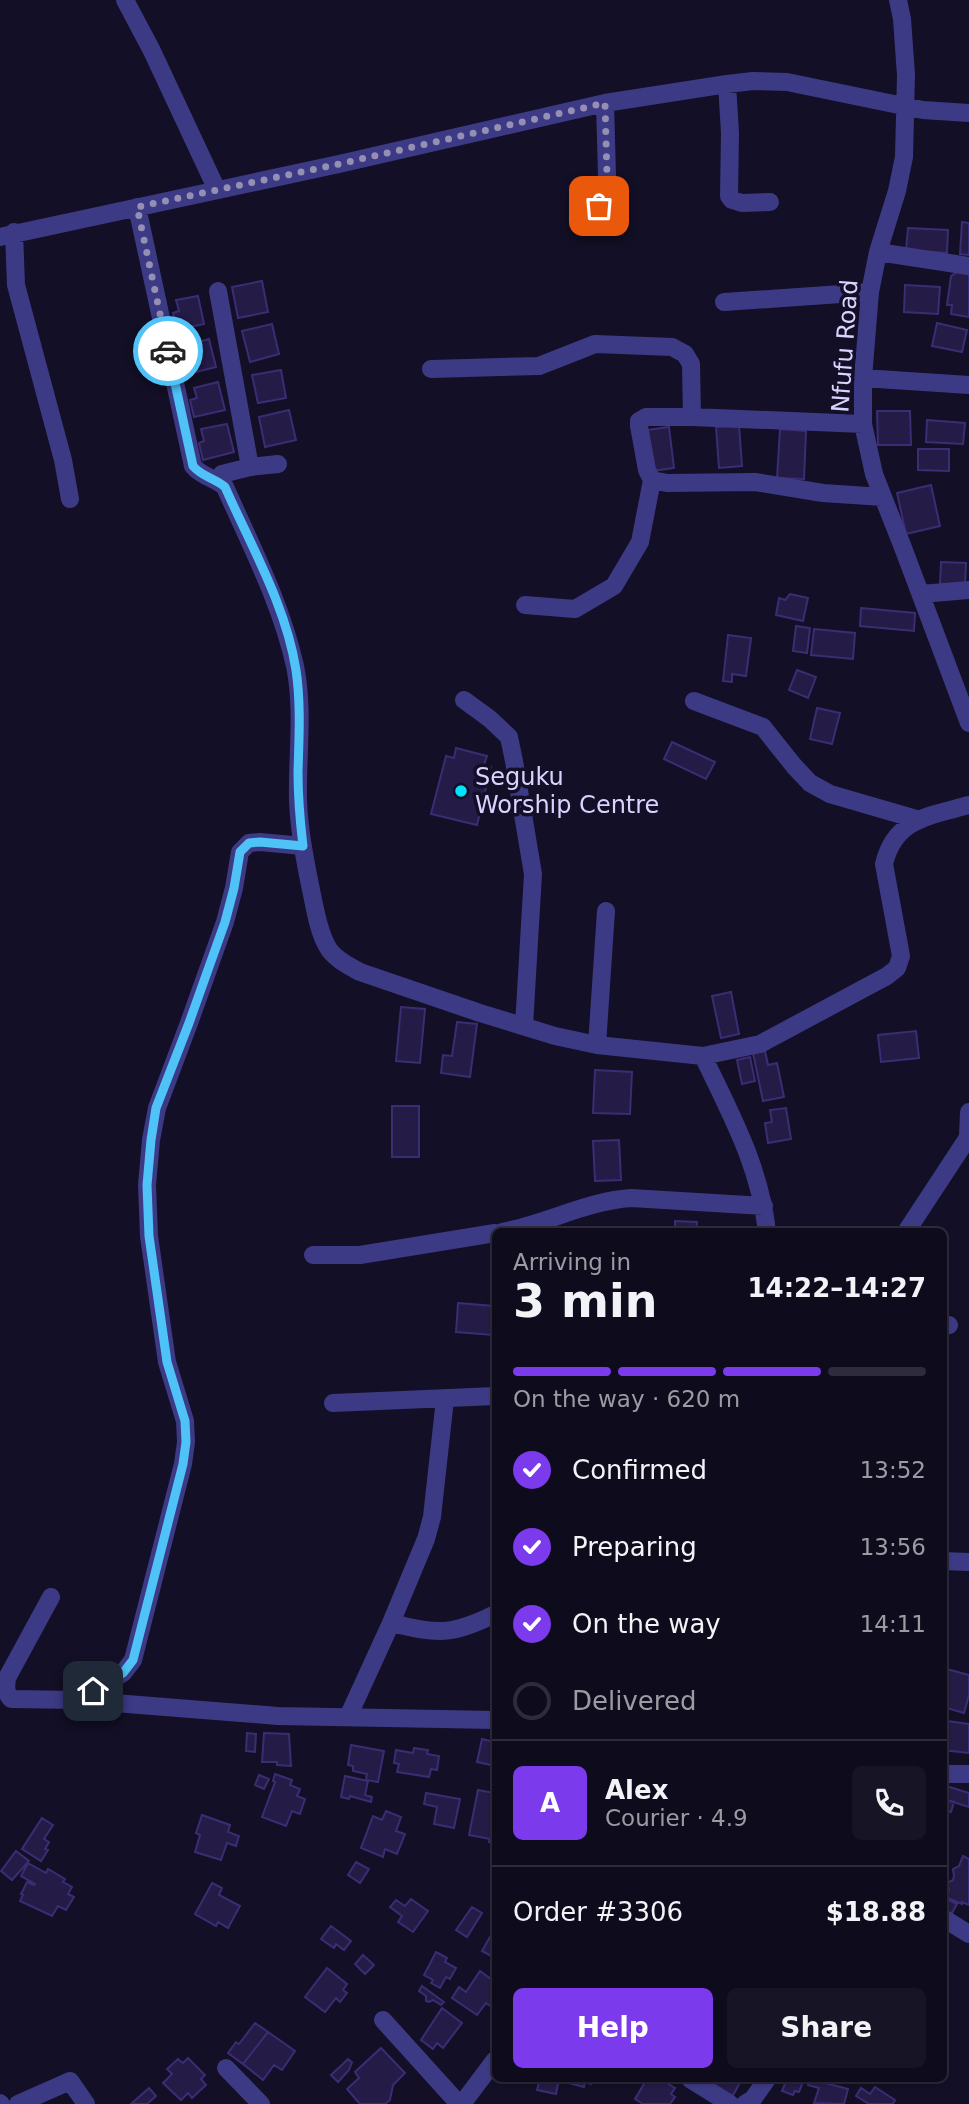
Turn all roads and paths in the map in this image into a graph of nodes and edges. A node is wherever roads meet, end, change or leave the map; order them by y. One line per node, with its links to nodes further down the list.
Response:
1 (125, 0): 7 (street)
2 (898, 0): 5 (street, Nfufu Road)
3 (726, 84): 4 (street); 5 (street); 8 (street)
4 (605, 103): 7 (street); 9 (street)
5 (906, 106): 6 (street); 12 (street, Nfufu Road)
6 (969, 113)
7 (217, 190): 10 (street)
8 (770, 202)
9 (599, 206)
10 (137, 207): 11 (street); 25 (street)
11 (7, 234): 27 (street)
12 (878, 252): 13 (street); 15 (street, Nfufu Road)
13 (969, 266)
14 (218, 291): 23 (street)
15 (870, 292): 16 (street); 18 (street, Nfufu Road)
16 (724, 302)
17 (431, 369): 20 (street)
18 (863, 378): 19 (street); 21 (street, Nfufu Road)
19 (969, 384)
20 (692, 417): 21 (street); 24 (street)
21 (863, 424): 26 (street, Nfufu Road)
22 (278, 464): 23 (street)
23 (250, 467): 25 (street)
24 (652, 480): 26 (street); 30 (street)
25 (219, 482): 36 (street)
26 (883, 497): 29 (street, Nfufu Road)
27 (70, 499)
28 (969, 590): 29 (street)
29 (921, 594): 33 (street, Nfufu Road)
30 (525, 606)
31 (464, 701): 38 (street)
32 (694, 701): 35 (street)
33 (969, 723)
34 (969, 805): 35 (street)
35 (916, 819): 40 (street)
36 (303, 846): 38 (street); 57 (street)
37 (606, 911): 39 (street)
38 (524, 1026): 39 (street)
39 (597, 1045): 40 (street)
40 (703, 1056): 43 (street)
41 (969, 1112): 42 (street)
42 (968, 1136): 46 (street)
43 (764, 1206): 44 (street); 45 (street)
44 (521, 1228)
45 (767, 1228)
46 (909, 1228)
47 (492, 1233): 48 (street)
48 (313, 1255)
49 (492, 1396): 50 (street)
50 (445, 1399): 51 (street); 56 (street)
51 (333, 1403)
52 (947, 1561): 53 (street)
53 (969, 1562)
54 (51, 1597): 57 (street)
55 (492, 1615): 56 (street)
56 (391, 1622): 58 (street)
57 (77, 1700): 58 (street)
58 (348, 1717): 59 (street)
59 (492, 1720)
60 (947, 1773): 61 (street)
61 (969, 1774)
62 (947, 1920): 63 (street)
63 (969, 1934)
64 (383, 2021): 72 (street)
65 (492, 2064): 72 (street)
66 (226, 2068): 71 (street)
67 (695, 2082): 73 (street)
68 (765, 2082): 74 (street)
69 (18, 2104): 70 (street)
70 (86, 2104)
71 (261, 2104)
72 (461, 2104)
73 (730, 2104)
74 (744, 2104)

